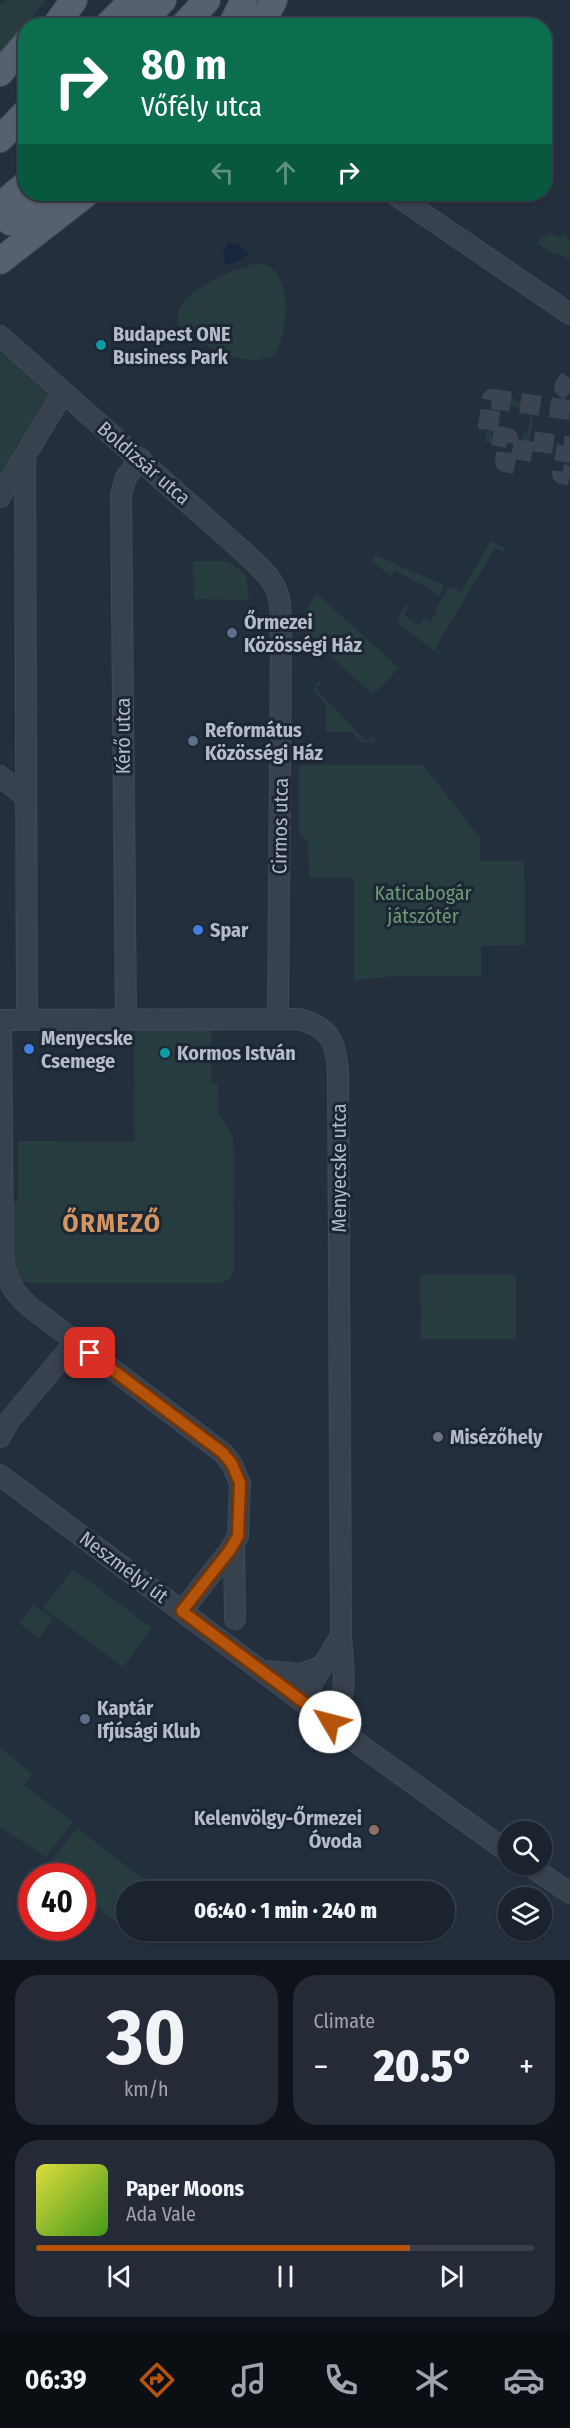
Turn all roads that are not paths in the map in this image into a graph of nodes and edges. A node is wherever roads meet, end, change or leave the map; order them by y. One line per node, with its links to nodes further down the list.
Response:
1 (57, 0): 7 (main road)
2 (74, 0): 8 (main road)
3 (133, 0): 9 (main road)
4 (163, 0): 10 (main road)
5 (207, 0): 11 (main road)
6 (274, 0): 12 (main road)
7 (45, 18)
8 (61, 18)
9 (115, 18)
10 (146, 18)
11 (190, 18)
12 (248, 18)
13 (18, 52): 15 (main road)
14 (18, 72): 16 (main road)
15 (0, 73)
16 (0, 93)
17 (18, 120): 19 (main road)
18 (18, 134): 20 (main road)
19 (0, 139)
20 (0, 148)
21 (18, 172): 22 (main road)
22 (0, 186)
23 (18, 195): 27 (main road)
24 (31, 201): 27 (main road)
25 (77, 201): 28 (main road)
26 (404, 201): 29 (street)
27 (5, 214)
28 (0, 261)
29 (570, 314)
30 (0, 336): 31 (street, Boldizsár utca)
31 (63, 393): 32 (street); 33 (street, Boldizsár utca)
32 (25, 459): 34 (street); 37 (street)
33 (141, 459): 35 (street, Boldizsár utca); 38 (street, Kérő utca)
34 (0, 497)
35 (279, 596): 39 (street, Cirmos utca)
36 (0, 776): 37 (street)
37 (26, 797): 41 (street)
38 (126, 1019): 39 (street, Menyecske utca); 41 (street, Menyecske utca)
39 (278, 1019): 48 (street, Menyecske utca)
40 (1, 1020): 41 (street, Menyecske utca); 42 (street)
41 (27, 1020)
42 (75, 1342): 43 (street); 45 (street)
43 (0, 1437)
44 (4, 1485): 46 (street, Neszmélyi út)
45 (234, 1545): 46 (street); 47 (street)
46 (182, 1611): 50 (street, Neszmélyi út)
47 (235, 1619)
48 (341, 1636): 49 (street); 52 (street, Menyecske utca)
49 (321, 1667): 50 (street); 51 (street)
50 (260, 1670): 51 (street, Neszmélyi út)
51 (301, 1701): 52 (street, Neszmélyi út)
52 (330, 1722): 53 (street, Neszmélyi út)
53 (498, 1845)
54 (543, 1875): 55 (street)
55 (570, 1893)

